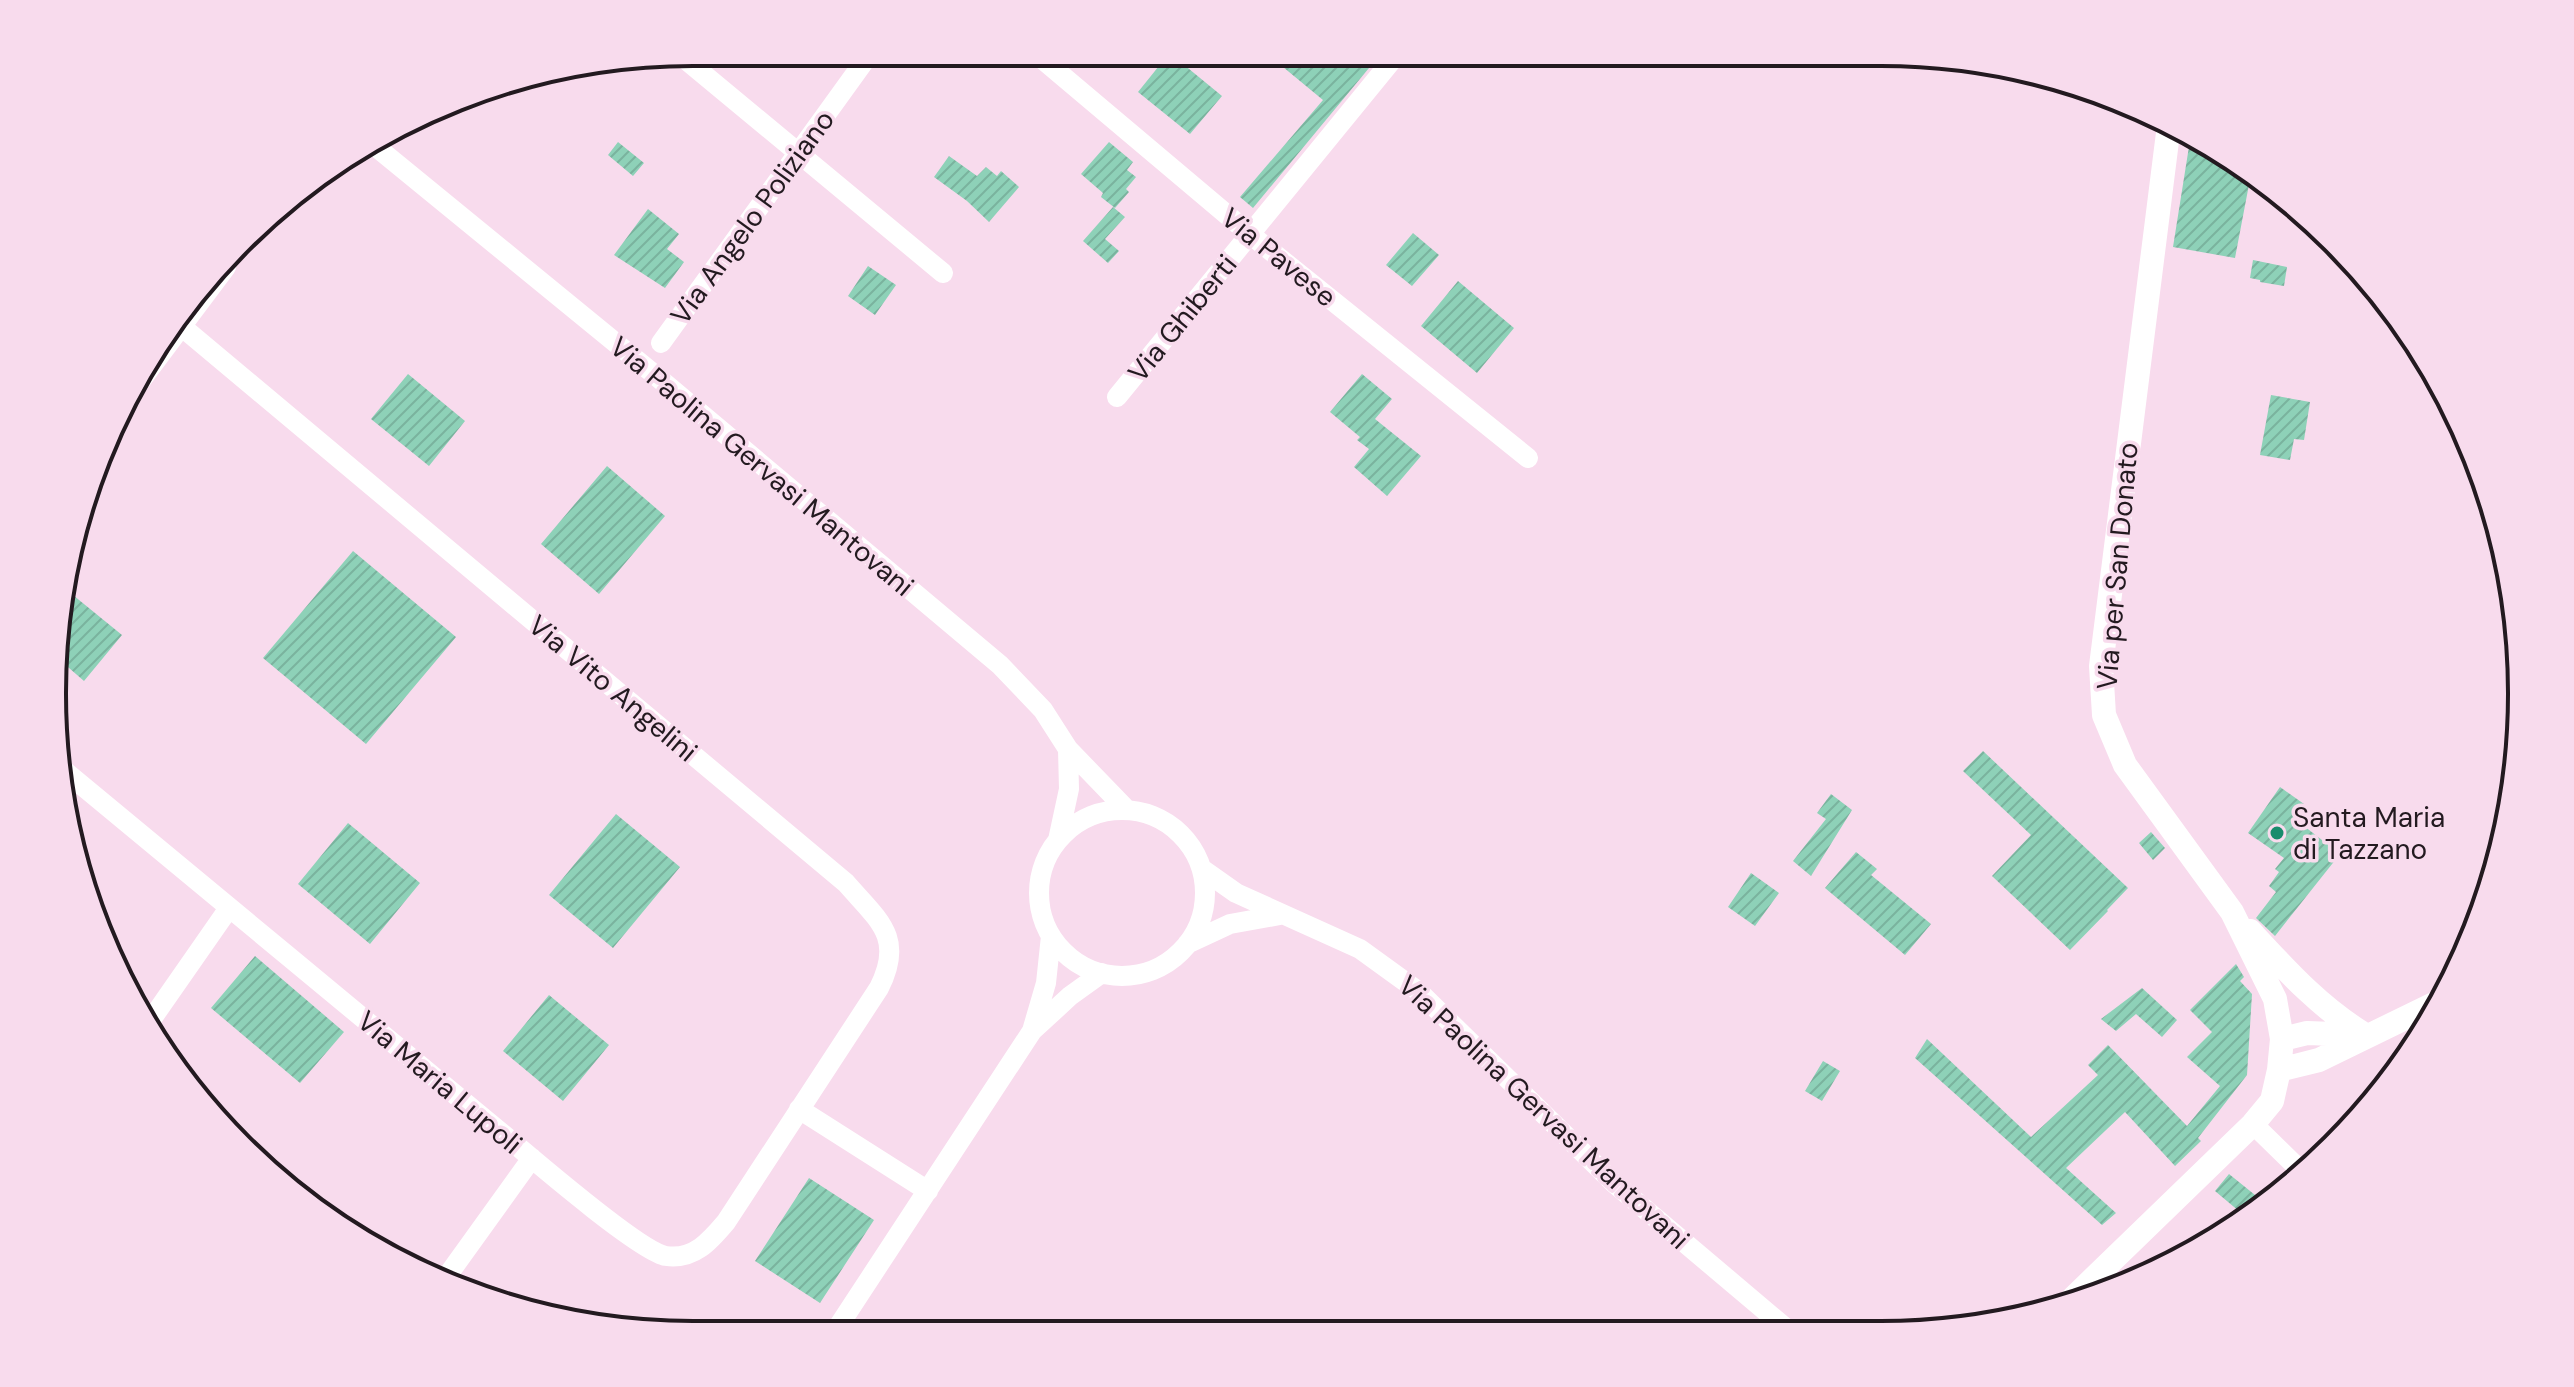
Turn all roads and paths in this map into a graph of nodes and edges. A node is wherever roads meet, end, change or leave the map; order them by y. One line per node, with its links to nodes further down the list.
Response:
1 (693, 66): 7 (street)
2 (861, 66): 7 (street, Via Angelo Poliziano)
3 (1051, 66): 8 (street, Via Pavese)
4 (1388, 66): 8 (street, Via Ghiberti)
5 (2168, 136): 20 (street, Via per San Donato)
6 (380, 150): 14 (street, Via Paolina Gervasi Mantovani)
7 (798, 155): 9 (street); 11 (street, Via Angelo Poliziano)
8 (1251, 235): 12 (street, Via Ghiberti); 13 (street, Via Pavese)
9 (943, 273)
10 (184, 329): 31 (street, Via Vito Angelini)
11 (661, 343)
12 (1117, 397)
13 (1528, 458)
14 (1068, 749): 16 (street, Via Paolina Gervasi Mantovani); 17 (street)
15 (71, 777): 19 (street, Via Maria Lupoli)
16 (1126, 809): 17 (street); 18 (street)
17 (1058, 840): 22 (street)
18 (1202, 869): 21 (street, Via Paolina Gervasi Mantovani); 23 (street)
19 (229, 908): 26 (street); 33 (street, Via Maria Lupoli)
20 (2232, 912): 28 (street); 29 (street, Via per San Donato)
21 (1280, 915): 23 (street); 39 (street, Via Paolina Gervasi Mantovani)
22 (1051, 936): 24 (street); 27 (street)
23 (1187, 944): 24 (street)
24 (1102, 973): 27 (street)
25 (2423, 1009): 28 (street)
26 (155, 1015)
27 (1032, 1031): 35 (street)
28 (2367, 1036): 29 (street); 30 (street)
29 (2282, 1039): 30 (street, Via per San Donato)
30 (2279, 1070): 32 (street, Via per San Donato)
31 (799, 1109): 33 (street, Via Maria Lupoli); 35 (street)
32 (2253, 1124): 34 (street); 37 (street, Via per San Donato)
33 (532, 1158): 36 (street)
34 (2294, 1165)
35 (928, 1191): 38 (street)
36 (450, 1272)
37 (2085, 1287)
38 (842, 1321)
39 (1777, 1321)

